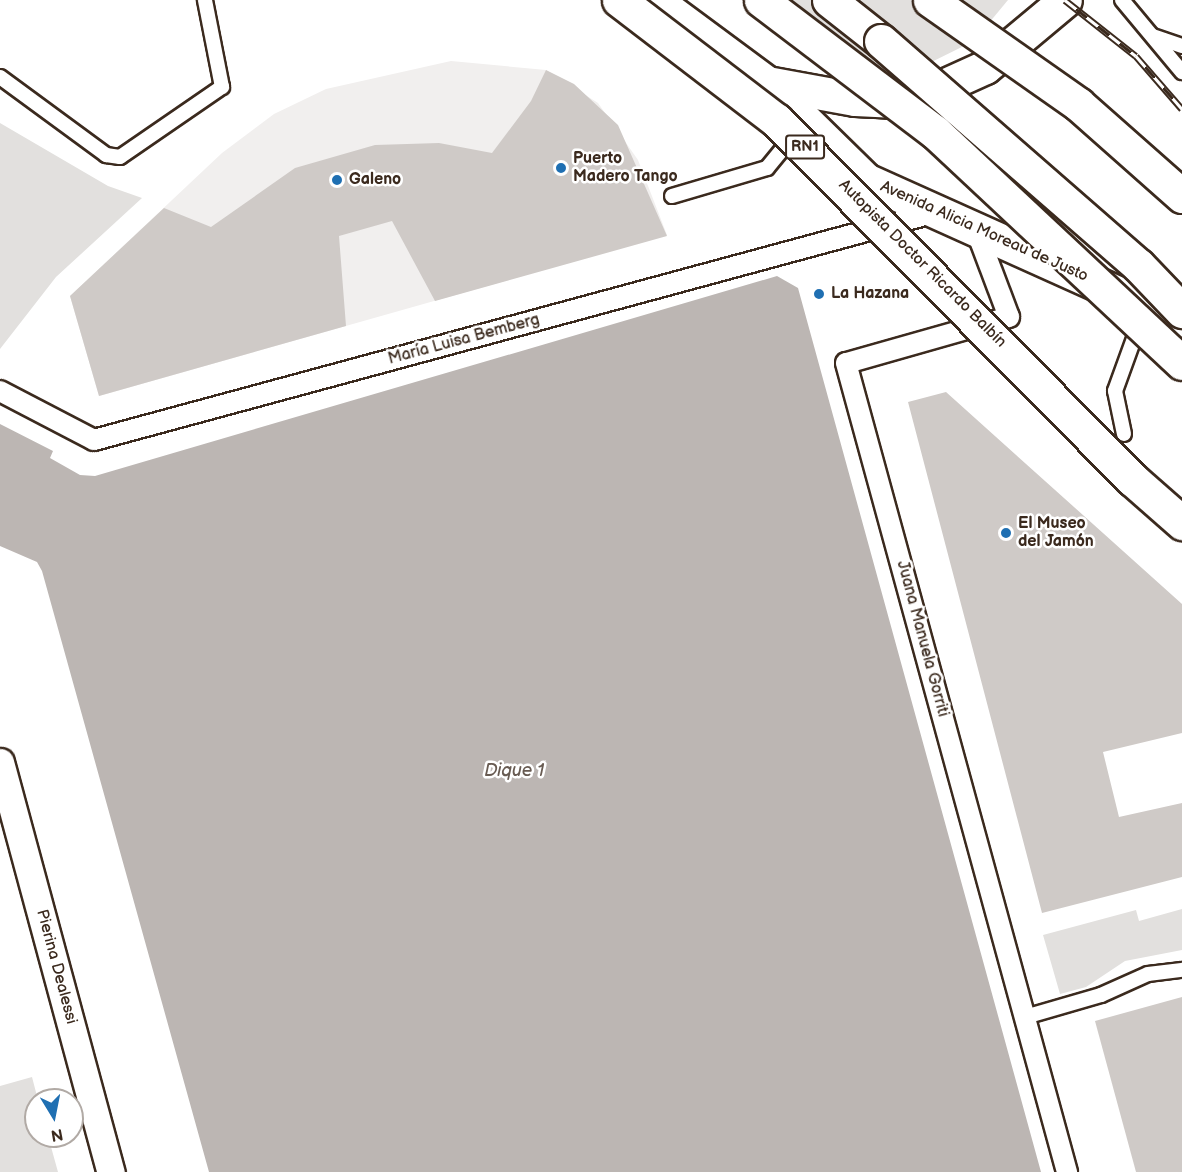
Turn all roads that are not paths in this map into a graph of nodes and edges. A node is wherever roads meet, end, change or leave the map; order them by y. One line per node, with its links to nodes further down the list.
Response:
1 (205, 0): 12 (lane)
2 (619, 0): 25 (main road, Autopista Doctor Ricardo Balbín / RN1, bridge)
3 (655, 0): 13 (main road, Avenida Alicia Moreau de Justo)
4 (761, 0): 22 (main road, bridge)
5 (829, 0): 20 (main road, bridge)
6 (930, 0): 16 (main road, bridge)
7 (1065, 0): 13 (main road)
8 (1122, 0): 9 (lane)
9 (1151, 35): 10 (lane); 11 (lane)
10 (1182, 46)
11 (1182, 72)
12 (0, 77)
13 (767, 83): 14 (main road, Avenida Alicia Moreau de Justo)
14 (804, 123): 15 (lane); 17 (main road, Avenida Alicia Moreau de Justo)
15 (672, 196)
16 (1182, 196)
17 (937, 212): 18 (main road, Avenida Alicia Moreau de Justo); 23 (street, María Luisa Bemberg)
18 (975, 227): 19 (main road, Avenida Alicia Moreau de Justo); 28 (street, Juana Manuela Gorriti)
19 (1147, 310): 21 (main road, Avenida Alicia Moreau de Justo); 24 (lane)
20 (1182, 311)
21 (1182, 339)
22 (1182, 363)
23 (0, 391)
24 (1124, 434)
25 (1182, 522)
26 (0, 762): 29 (street, Pierina Dealessi)
27 (1182, 970): 28 (lane)
28 (1025, 1017): 30 (street, Juana Manuela Gorriti)
29 (111, 1172)
30 (1067, 1172)

